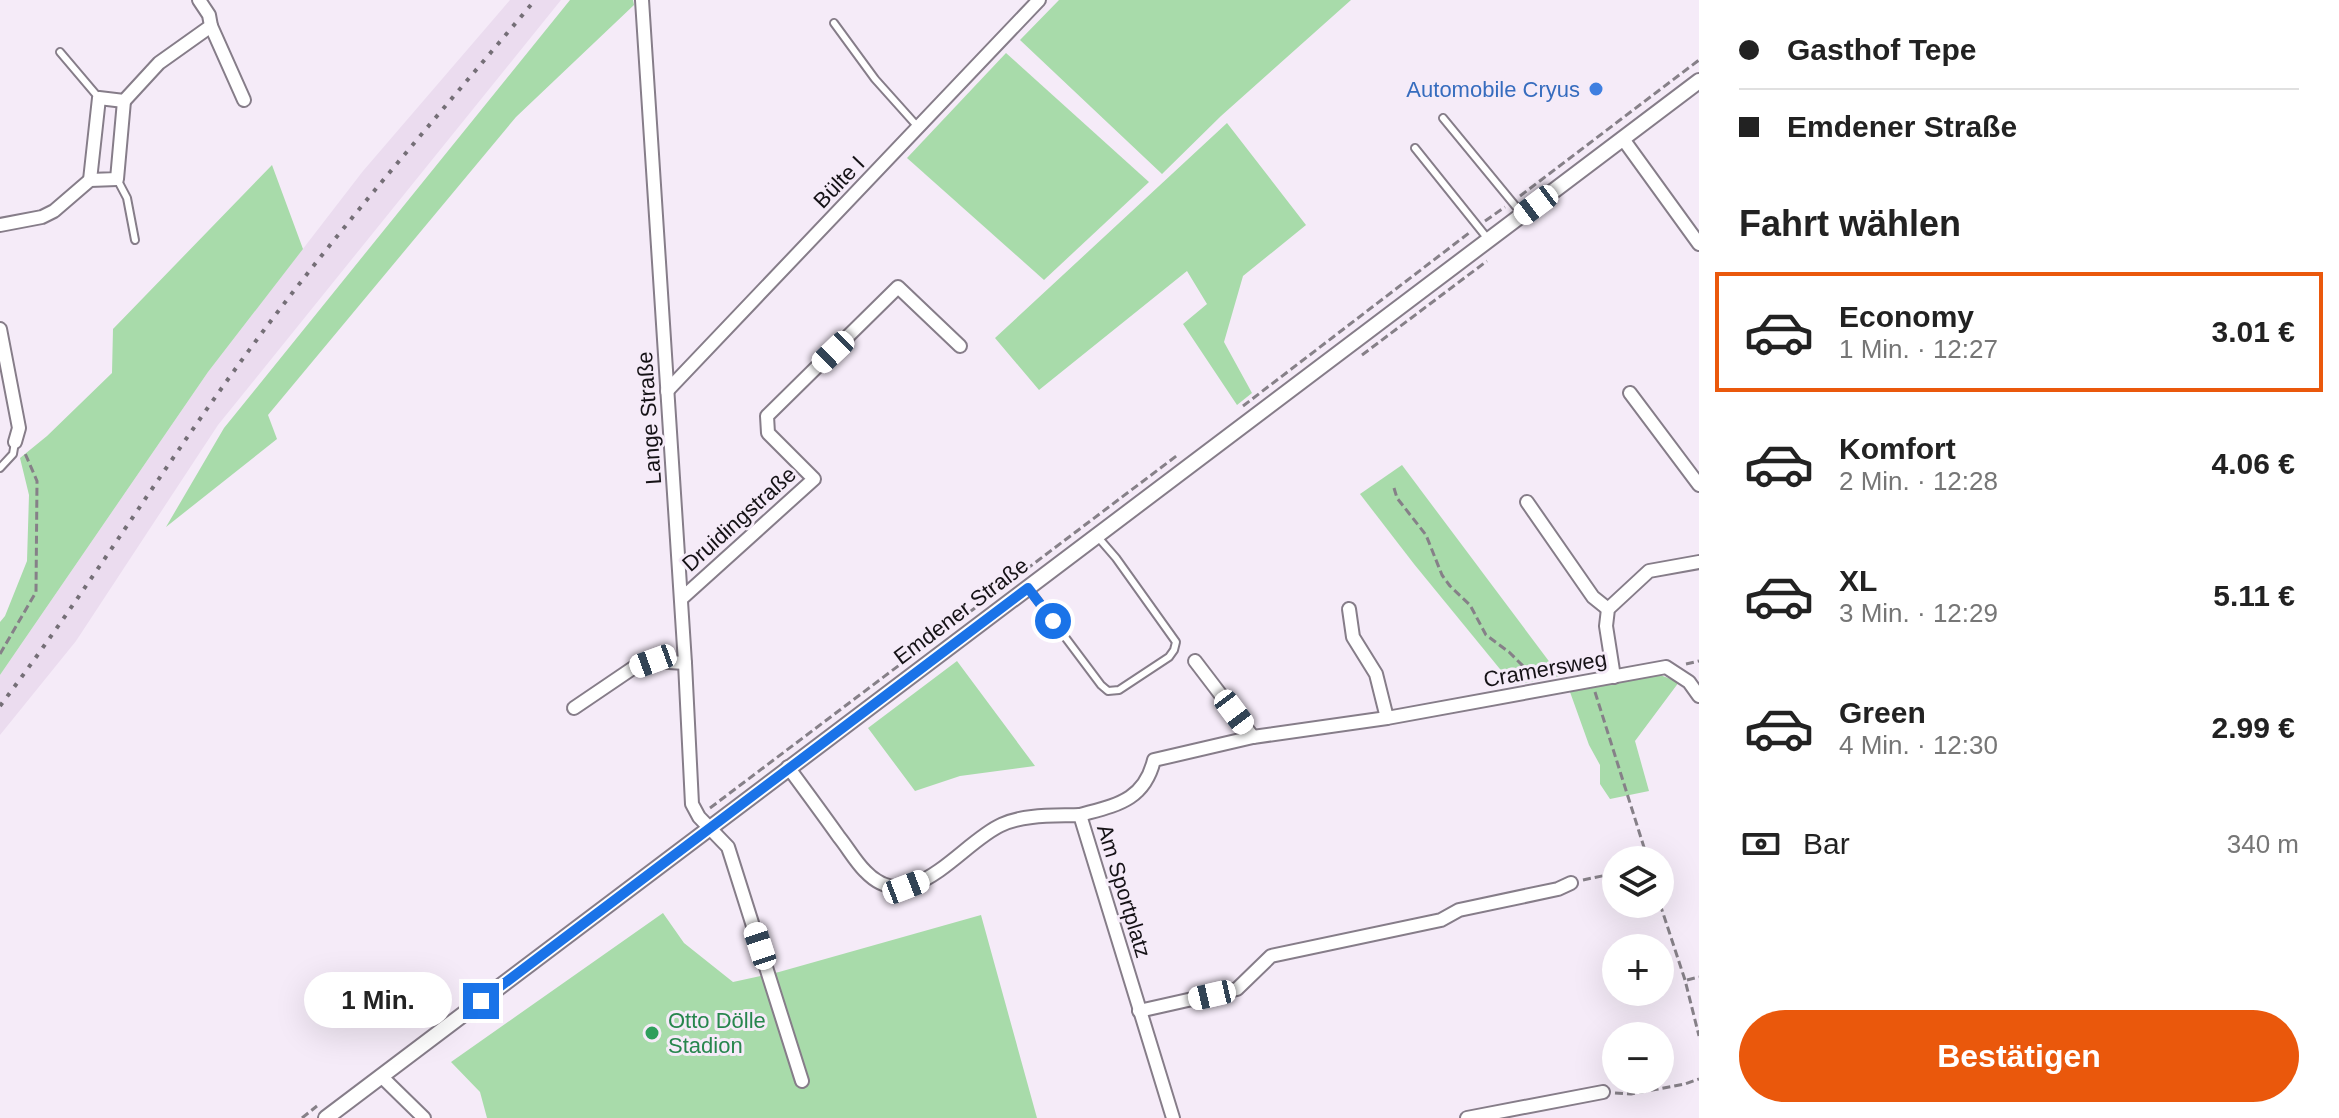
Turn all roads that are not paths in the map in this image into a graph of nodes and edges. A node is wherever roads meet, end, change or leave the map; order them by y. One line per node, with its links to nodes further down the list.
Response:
1 (199, 0): 5 (street)
2 (642, 0): 24 (street, Lange Straße)
3 (1039, 0): 12 (street, Bülte I)
4 (834, 23): 12 (lane)
5 (211, 26): 9 (street); 10 (street)
6 (60, 52): 8 (lane)
7 (1699, 81): 13 (street, Emdener Straße)
8 (99, 98): 10 (street); 16 (street)
9 (244, 100)
10 (124, 101): 15 (street)
11 (1443, 118): 17 (lane)
12 (918, 127): 24 (street, Bülte I)
13 (1623, 139): 17 (street, Emdener Straße); 21 (street)
14 (1415, 148): 20 (lane)
15 (117, 179): 16 (street); 19 (lane)
16 (90, 180): 18 (street)
17 (1523, 215): 20 (street, Emdener Straße)
18 (0, 225)
19 (135, 240)
20 (1489, 241): 30 (street, Emdener Straße)
21 (1699, 244)
22 (0, 329): 26 (street)
23 (960, 346): 33 (street, Druidingstraße)
24 (667, 391): 33 (street, Lange Straße)
25 (1630, 393): 28 (street)
26 (15, 442): 27 (lane)
27 (0, 468)
28 (1699, 485)
29 (1527, 502): 35 (street)
30 (1097, 536): 32 (street, Emdener Straße); 32 (lane)
31 (1699, 562): 35 (street)
32 (1028, 588): 43 (street, Emdener Straße)
33 (681, 599): 37 (street, Lange Straße)
34 (1349, 609): 41 (street)
35 (1608, 609): 38 (street)
36 (1195, 661): 42 (street)
37 (685, 663): 40 (street); 45 (street, Lange Straße)
38 (1614, 677): 39 (street, Cramersweg); 41 (street, Cramersweg)
39 (1699, 696)
40 (574, 708)
41 (1387, 718): 42 (street, Cramersweg)
42 (1253, 737): 44 (street, Cramersweg)
43 (788, 767): 44 (street, Am Sportplatz); 45 (street, Emdener Straße)
44 (1080, 815): 47 (street, Am Sportplatz)
45 (704, 822): 48 (street, Emdener Straße); 49 (street)
46 (1571, 883): 47 (street)
47 (1139, 1011): 53 (street, Am Sportplatz)
48 (381, 1076): 51 (street, Emdener Straße); 52 (street)
49 (802, 1081)
50 (1602, 1092): 54 (street)
51 (326, 1118)
52 (424, 1118)
53 (1173, 1118)
54 (1467, 1118)

